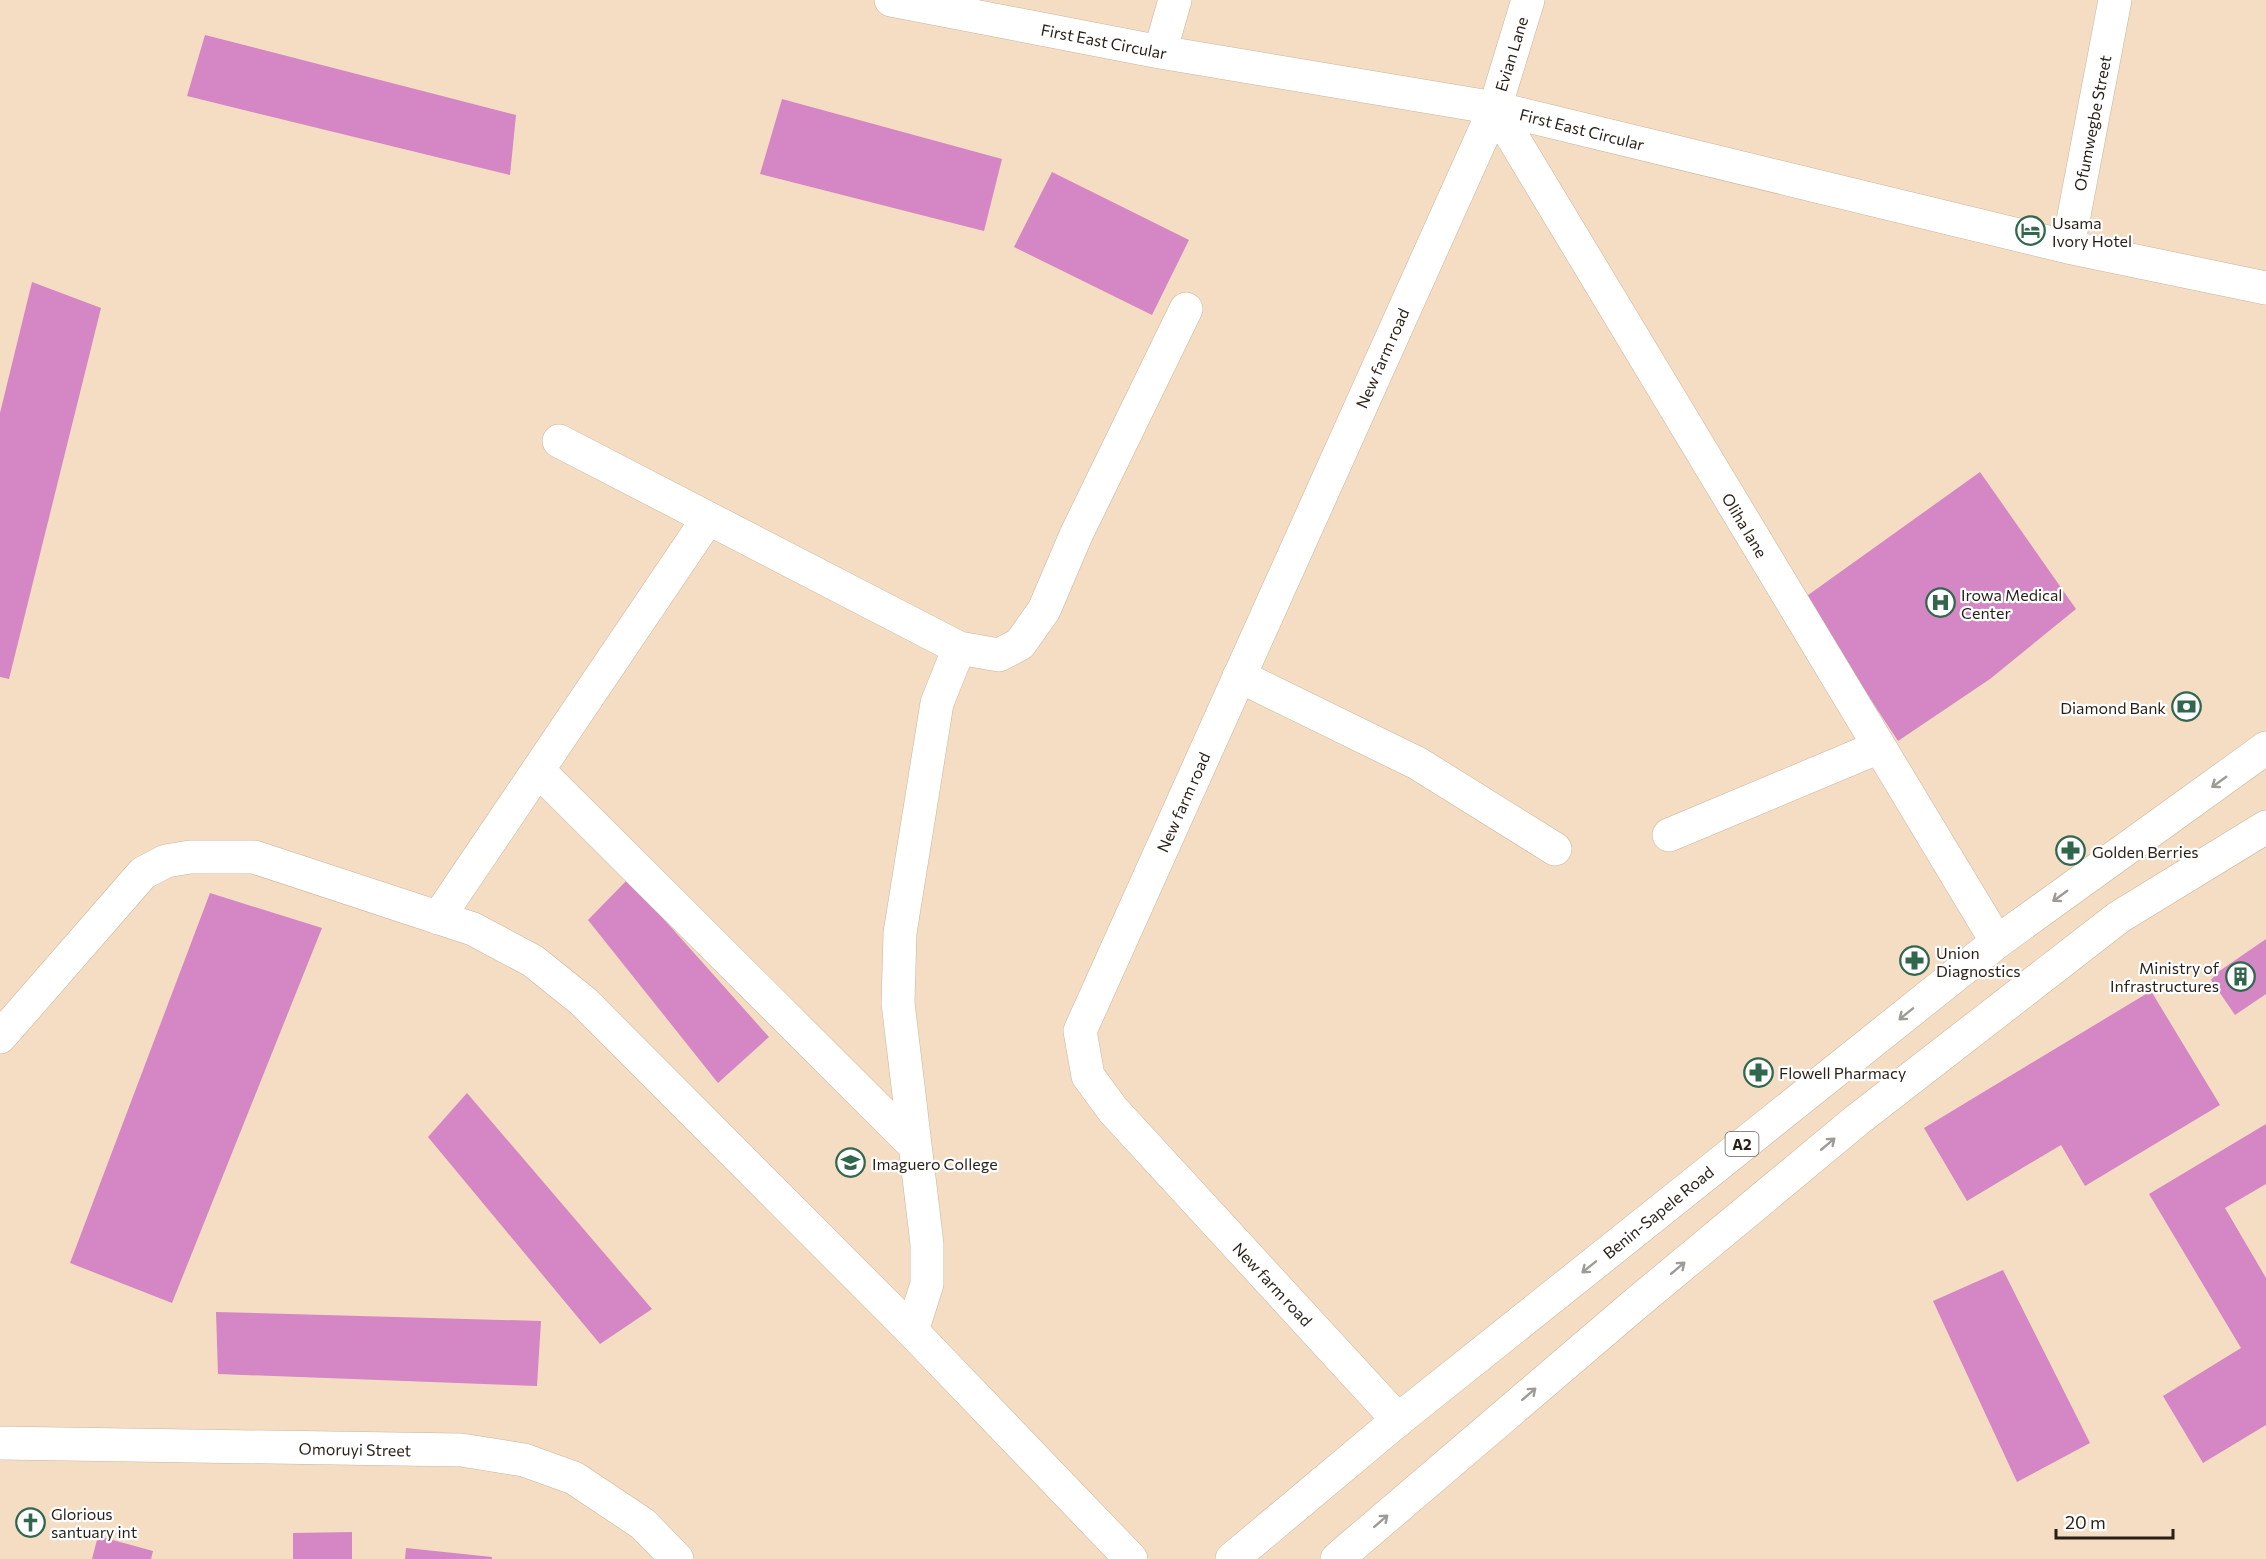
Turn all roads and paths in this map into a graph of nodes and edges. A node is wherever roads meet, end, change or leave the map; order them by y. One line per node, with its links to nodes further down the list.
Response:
1 (891, 0): 5 (main road, First East Circular)
2 (1175, 0): 5 (main road)
3 (1528, 0): 6 (main road, Evian Lane)
4 (2115, 0): 7 (main road, Ofumwegbe Street)
5 (1160, 52): 6 (main road, First East Circular)
6 (1495, 108): 7 (main road, First East Circular); 13 (main road, New farm road); 14 (main road, Oliha lane)
7 (2068, 247): 8 (main road, First East Circular)
8 (2266, 288)
9 (1186, 309): 12 (main road)
10 (559, 441): 11 (main road)
11 (708, 520): 12 (main road); 16 (main road)
12 (959, 648): 23 (main road)
13 (1239, 676): 19 (main road); 25 (main road, New farm road)
14 (1879, 747): 18 (main road); 21 (main road, Oliha lane)
15 (2266, 748): 21 (main road, Benin-Sapele Road / A2, one-way to 21)
16 (539, 771): 20 (main road); 23 (main road)
17 (2266, 827): 30 (main road, one-way to 17)
18 (1669, 835)
19 (1555, 849)
20 (438, 918): 22 (main road); 24 (main road)
21 (1997, 942): 25 (main road, Benin-Sapele Road / A2, one-way to 25)
22 (0, 1036)
23 (915, 1146): 24 (main road)
24 (912, 1331): 28 (main road)
25 (1398, 1420): 29 (main road, Benin-Sapele Road / A2)
26 (0, 1443): 27 (main road, Omoruyi Street)
27 (677, 1559)
28 (1131, 1559)
29 (1233, 1559)
30 (1337, 1559)

